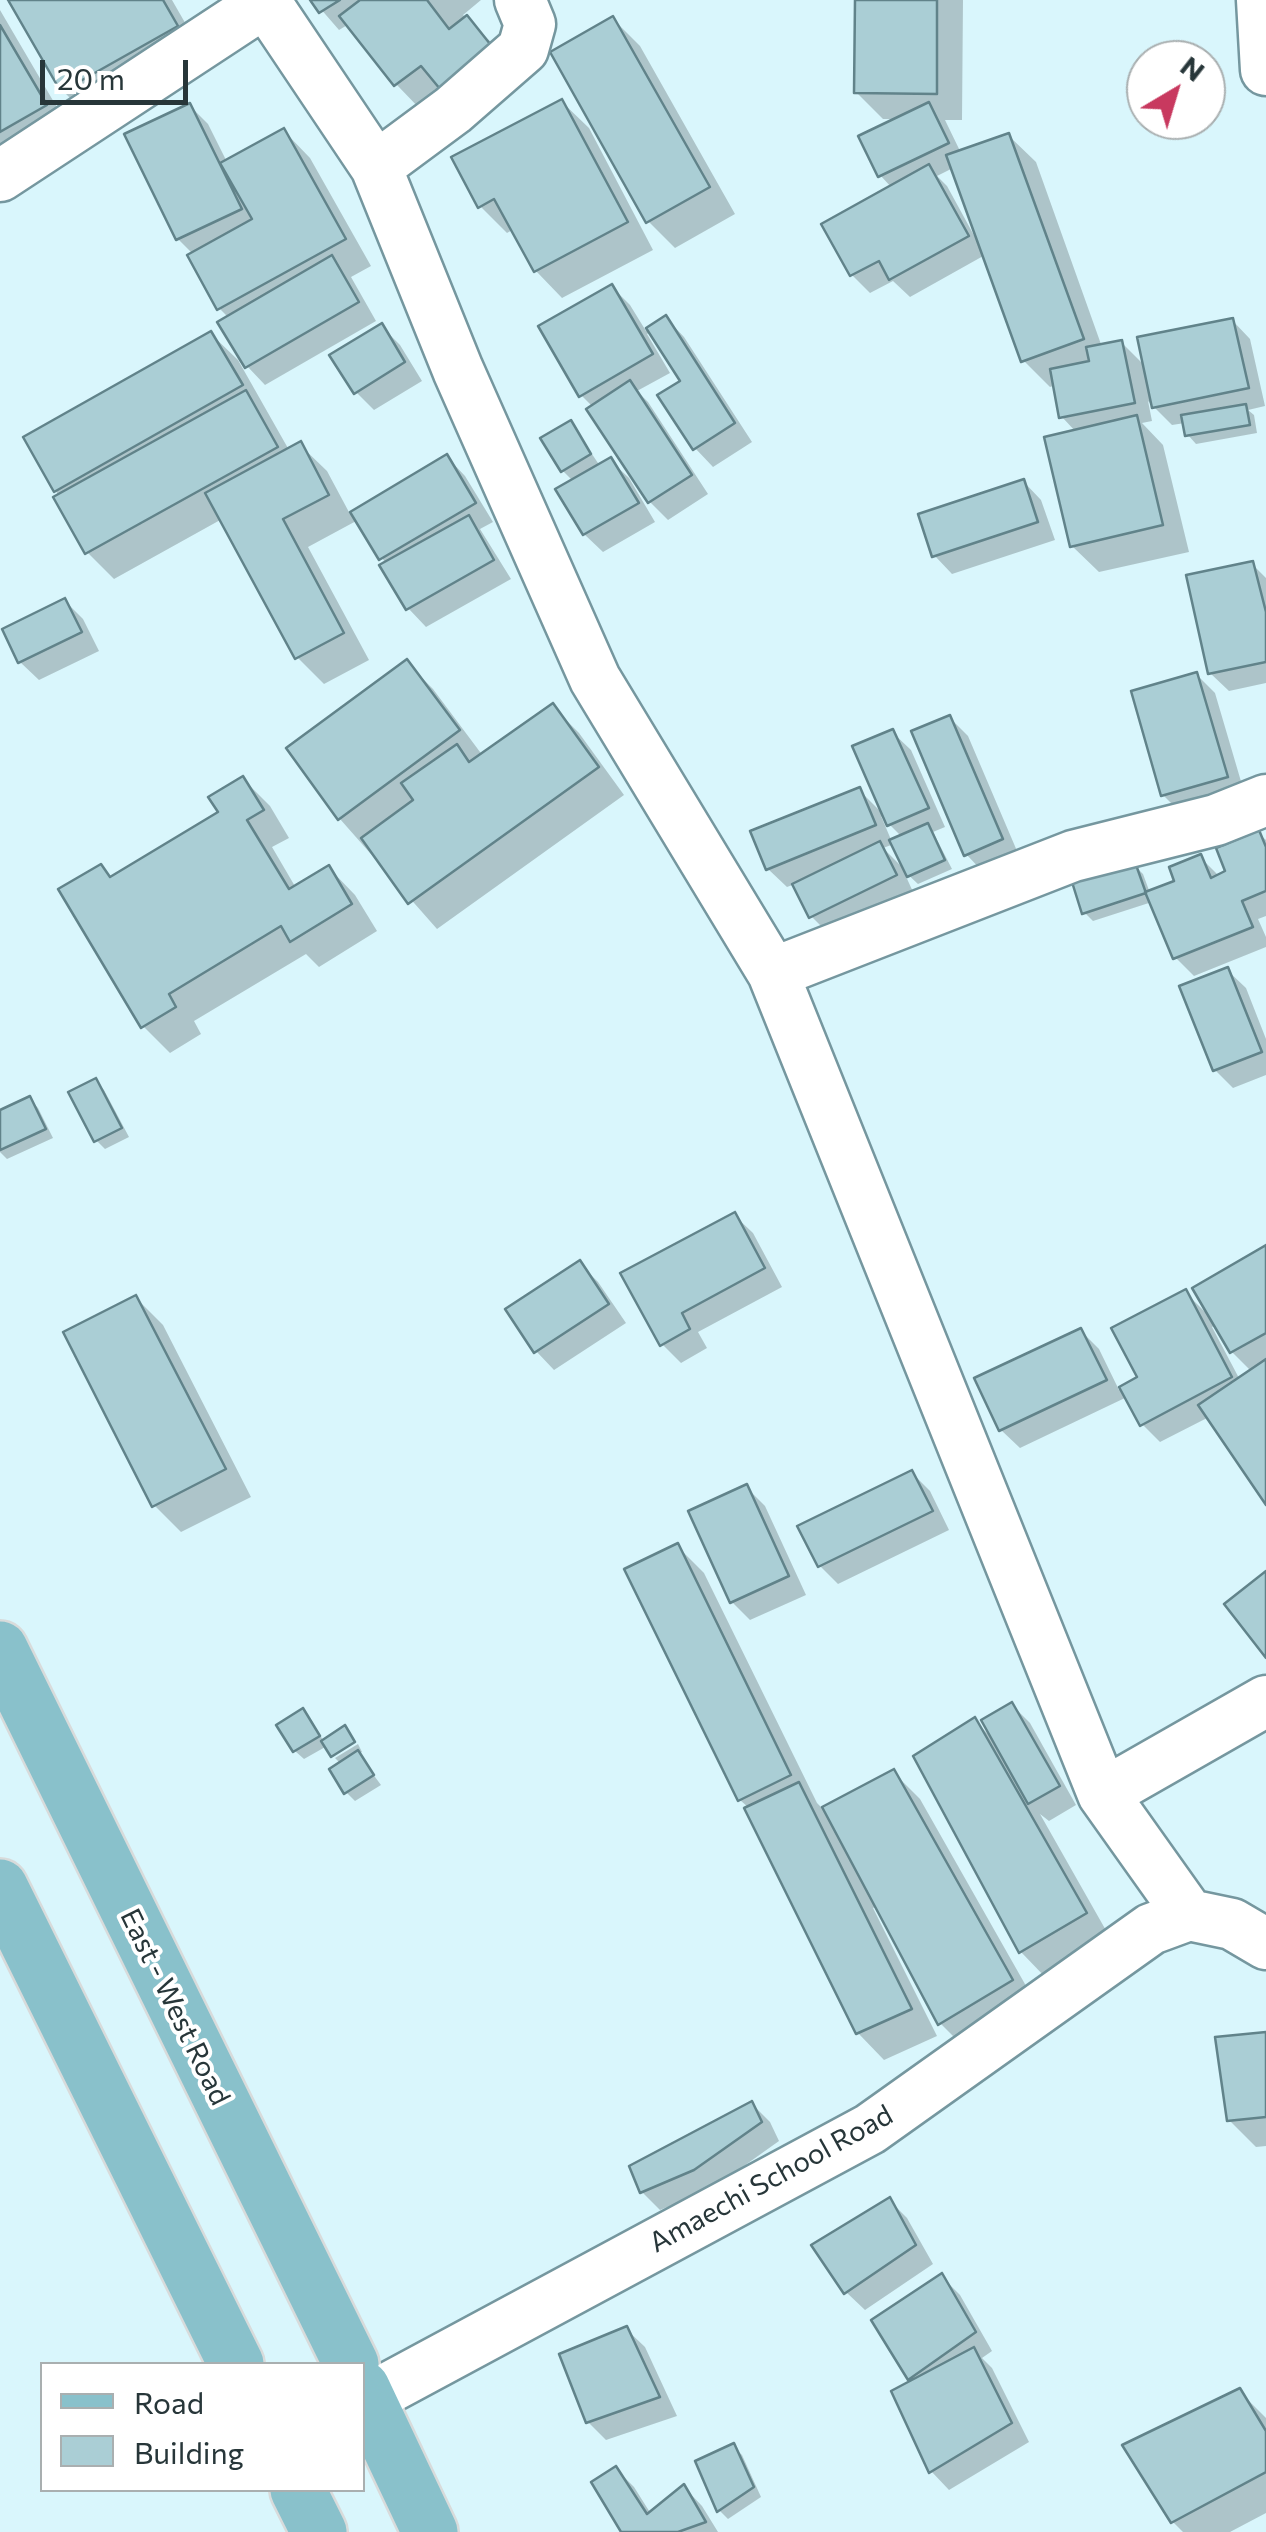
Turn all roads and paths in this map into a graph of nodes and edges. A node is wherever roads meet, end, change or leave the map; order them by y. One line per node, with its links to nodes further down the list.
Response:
1 (520, 0): 5 (street)
2 (1262, 0): 4 (street)
3 (264, 1): 5 (street); 6 (street)
4 (1266, 70)
5 (376, 168): 8 (street)
6 (0, 176)
7 (1266, 800): 8 (street)
8 (773, 973): 11 (street)
9 (0, 1649): 16 (main road, East - West Road)
10 (1266, 1701): 11 (street)
11 (1103, 1794): 13 (street)
12 (0, 1887): 15 (main road)
13 (1190, 1916): 14 (street); 17 (street, Amaechi School Road)
14 (1266, 1944)
15 (235, 2362)
16 (349, 2362)
17 (365, 2382)
18 (365, 2395): 21 (main road, East - West Road)
19 (299, 2492): 20 (main road)
20 (319, 2532)
21 (430, 2532)

